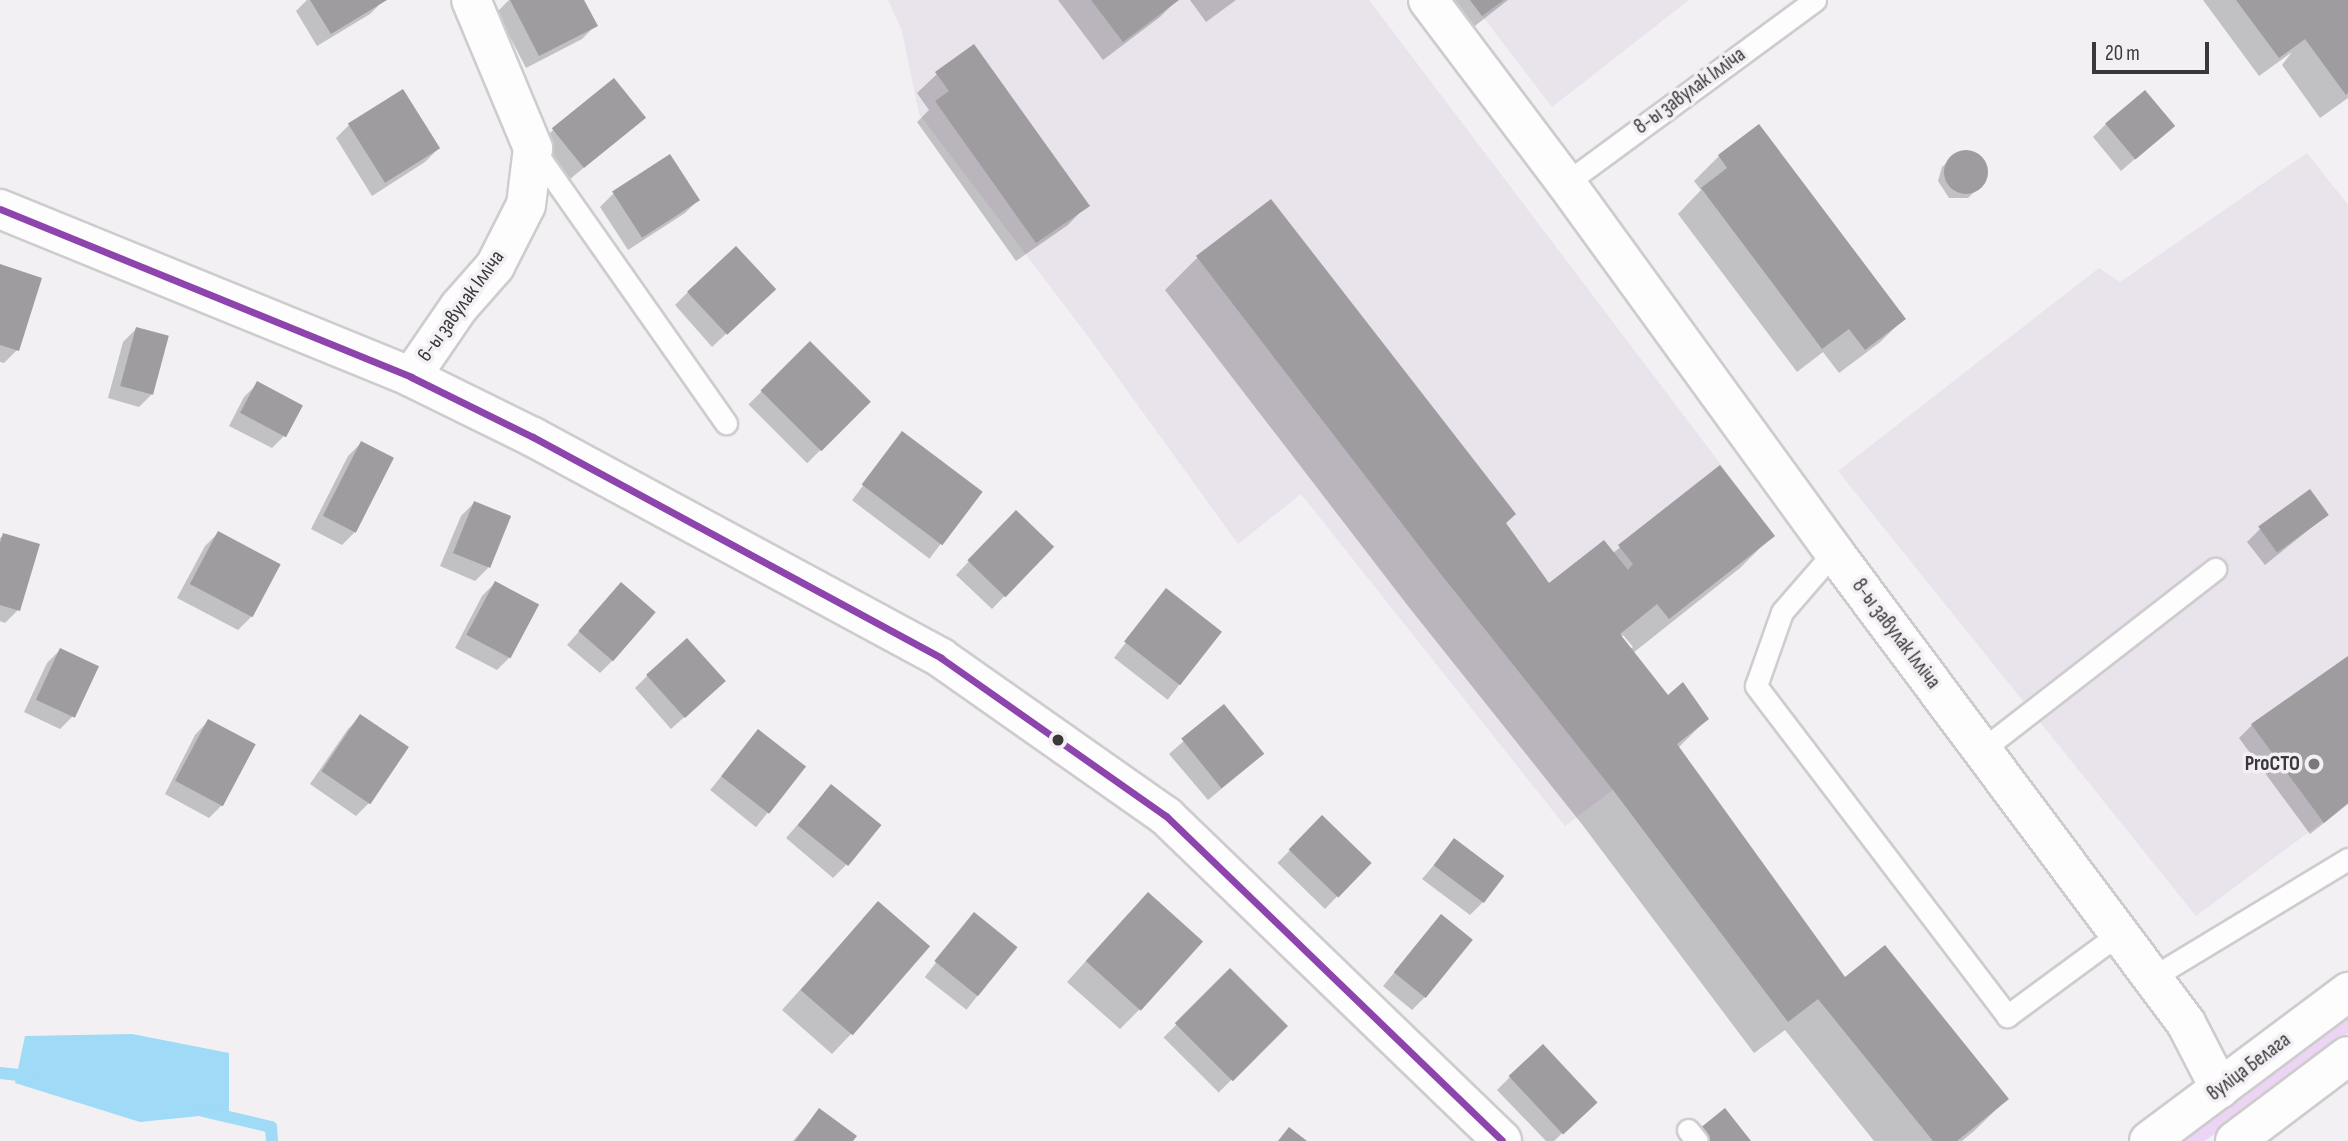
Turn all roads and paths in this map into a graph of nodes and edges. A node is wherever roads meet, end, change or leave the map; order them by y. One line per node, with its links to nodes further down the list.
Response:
1 (471, 0): 4 (street, 6-ы завулак Ілліча)
2 (1428, 0): 5 (street, 8-ы завулак Ілліча)
3 (1815, 0): 5 (lane, 8-ы завулак Ілліча)
4 (533, 148): 7 (street, 6-ы завулак Ілліча); 8 (lane)
5 (1566, 183): 9 (street, 8-ы завулак Ілліча)
6 (0, 209): 7 (street)
7 (411, 377): 18 (street)
8 (726, 423)
9 (1834, 552): 11 (street, 8-ы завулак Ілліча); 13 (lane)
10 (2215, 569): 11 (lane)
11 (1983, 749): 13 (street, 8-ы завулак Ілліча)
12 (2348, 859): 14 (lane)
13 (2120, 933): 14 (street, 8-ы завулак Ілліча)
14 (2153, 978): 17 (street, 8-ы завулак Ілліча)
15 (2348, 992): 17 (street, вуліца Белага)
16 (2348, 1056): 20 (street)
17 (2220, 1089): 19 (street, вуліца Белага)
18 (1502, 1141)
19 (2149, 1141)
20 (2235, 1141)

